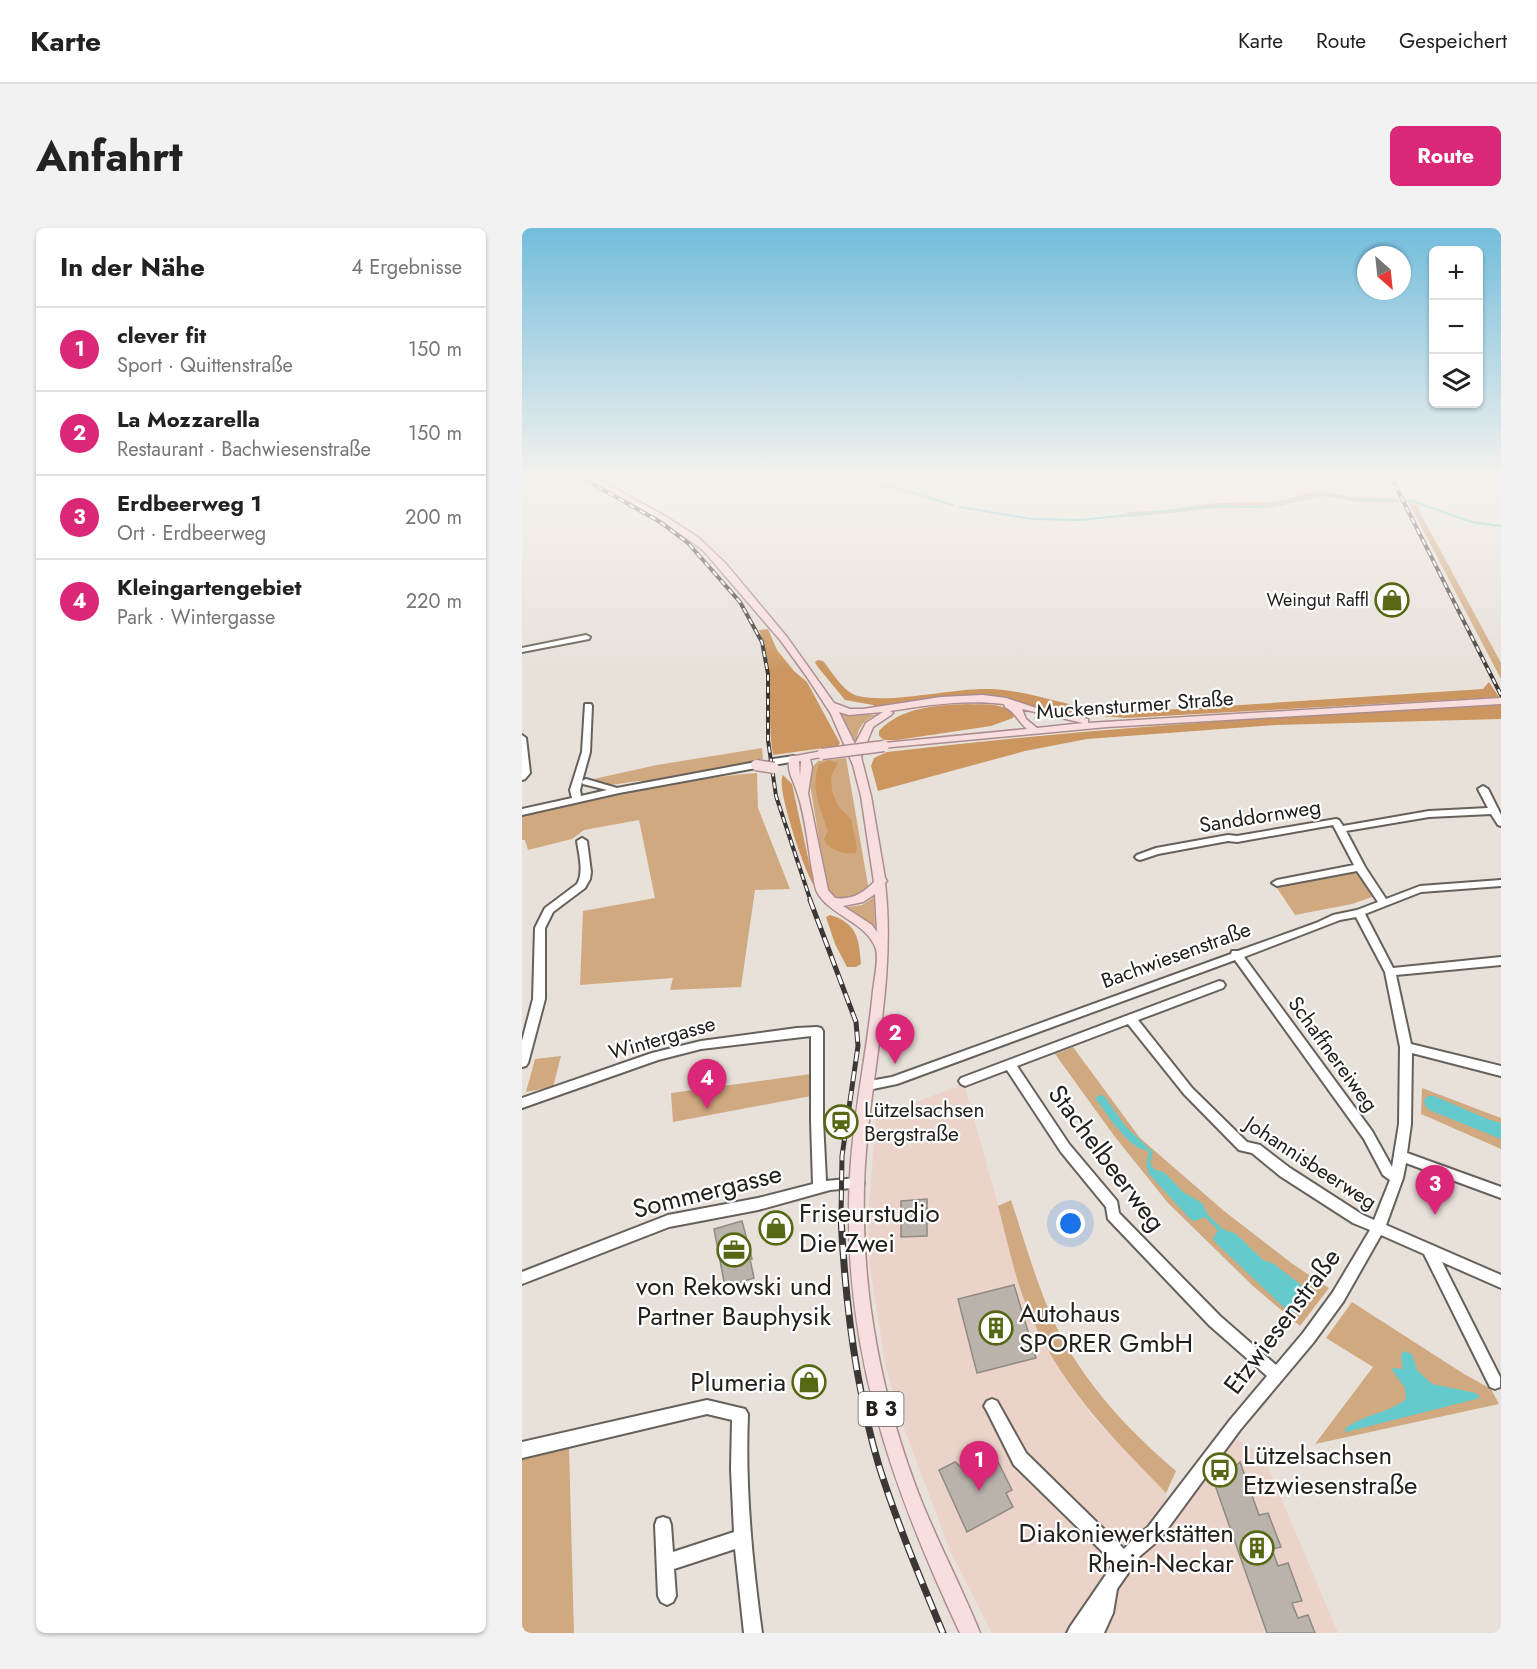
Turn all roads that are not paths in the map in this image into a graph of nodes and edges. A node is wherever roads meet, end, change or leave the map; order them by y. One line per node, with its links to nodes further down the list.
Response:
1 (697, 541): 5 (main road, B 3)
2 (586, 637): 3 (street)
3 (522, 650)
4 (1501, 701): 9 (main road, Muckensturmer Straße)
5 (830, 705): 7 (main road); 14 (main road, B 3)
6 (588, 706): 17 (street)
7 (1037, 711): 9 (main road); 10 (main road)
8 (1022, 720): 10 (main road); 11 (main road); 14 (main road)
9 (1107, 724): 10 (main road, Muckensturmer Straße)
10 (1036, 730): 11 (main road, Muckensturmer Straße)
11 (1007, 733): 13 (main road, Muckensturmer Straße, bridge)
12 (522, 738): 19 (street)
13 (800, 758): 16 (street, Muckensturmer Straße); 18 (main road); 23 (main road)
14 (856, 758): 32 (main road, B 3)
15 (756, 765): 16 (main road, bridge); 22 (street)
16 (773, 765): 18 (main road)
17 (582, 770): 20 (street); 24 (street)
18 (794, 774): 23 (main road)
19 (522, 777)
20 (586, 782): 22 (street); 24 (street)
21 (1483, 789): 25 (street)
22 (619, 790): 24 (street)
23 (803, 793): 35 (main road)
24 (577, 799): 26 (street)
25 (1494, 811): 27 (street); 28 (street)
26 (522, 812)
27 (1501, 823)
28 (1340, 829): 30 (street, Sanddornweg); 31 (street, Sanddornweg)
29 (582, 841): 45 (street)
30 (1140, 857)
31 (1360, 867): 33 (street); 36 (street, Sanddornweg)
32 (881, 881): 35 (main road); 38 (main road, B 3)
33 (1277, 883)
34 (1501, 884): 36 (street, Bachwiesenstraße)
35 (829, 901): 38 (main road)
36 (1383, 902): 37 (street, Bachwiesenstraße)
37 (1359, 913): 39 (street, Bachwiesenstraße); 41 (street, Etzwiesenstraße)
38 (883, 949): 49 (main road, B 3)
39 (1236, 954): 49 (street, Bachwiesenstraße); 52 (street, Schaffnereiweg)
40 (1501, 961): 41 (street)
41 (1390, 972): 44 (street, Etzwiesenstraße)
42 (1219, 986): 43 (street)
43 (1131, 1019): 46 (street); 56 (street, Johannisbeerweg)
44 (1406, 1047): 47 (street); 51 (street, Etzwiesenstraße)
45 (522, 1063)
46 (1009, 1064): 48 (street); 60 (street, Stachelbeerweg)
47 (1501, 1071)
48 (965, 1081)
49 (868, 1085): 53 (main road, B 3)
50 (522, 1103): 54 (street, Wintergasse)
51 (1400, 1156): 52 (street, Etzwiesenstraße); 55 (street)
52 (1397, 1178): 56 (street, Etzwiesenstraße)
53 (851, 1182): 54 (street, Sommergasse); 71 (main road, B 3)
54 (820, 1188): 58 (street, Sommergasse)
55 (1501, 1193)
56 (1378, 1228): 57 (street, Johannisbeerweg); 60 (street, Etzwiesenstraße)
57 (1428, 1249): 59 (street, Johannisbeerweg); 61 (street)
58 (522, 1278)
59 (1501, 1281)
60 (1277, 1375): 66 (street, Etzwiesenstraße)
61 (1496, 1382)
62 (992, 1406): 66 (street)
63 (522, 1450): 65 (street)
64 (663, 1525): 67 (street)
65 (742, 1538): 67 (street); 70 (street)
66 (1124, 1561): 68 (street, Etzwiesenstraße)
67 (665, 1563): 69 (street)
68 (1109, 1587): 72 (street, Etzwiesenstraße); 73 (street, Etzwiesenstraße)
69 (667, 1596)
70 (753, 1633)
71 (970, 1633)
72 (1076, 1633)
73 (1095, 1633)

